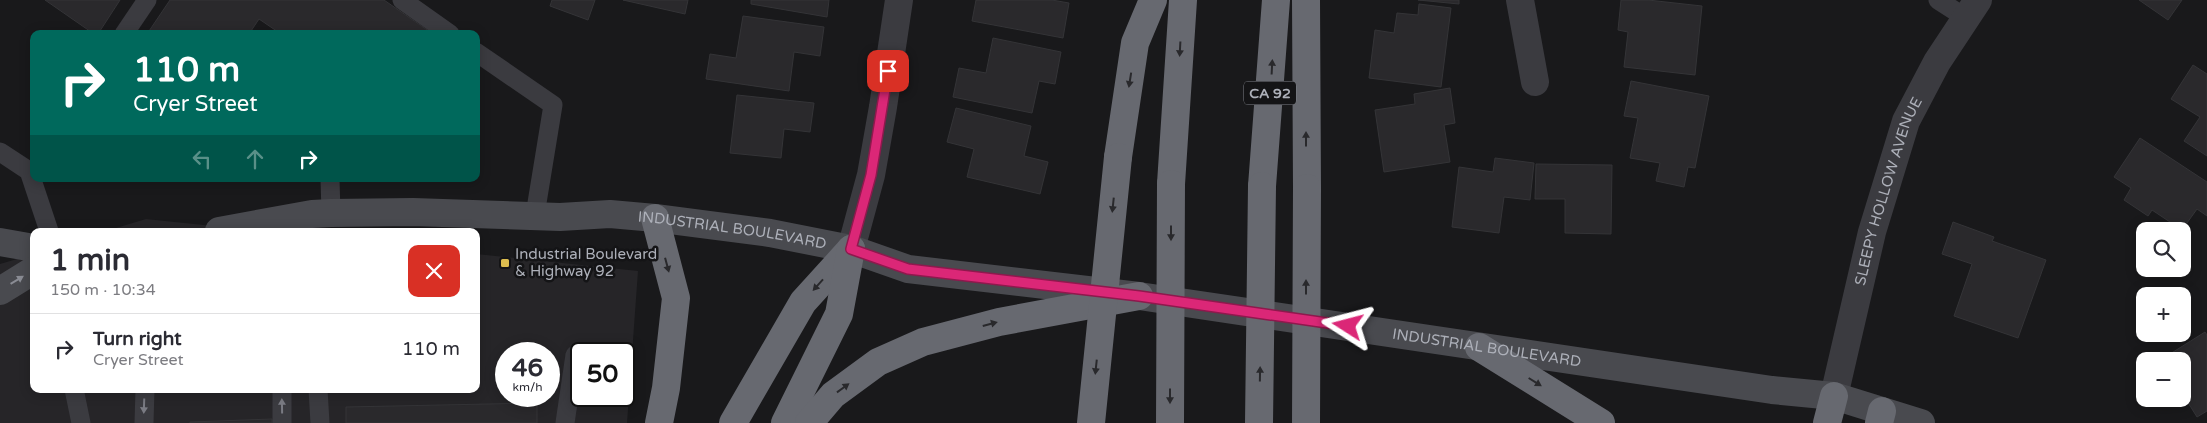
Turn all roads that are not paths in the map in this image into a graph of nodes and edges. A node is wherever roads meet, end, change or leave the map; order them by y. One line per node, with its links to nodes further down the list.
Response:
1 (147, 0): 11 (lane)
2 (402, 0): 12 (lane)
3 (898, 0): 26 (street)
4 (1153, 0): 47 (highway, one-way to 47, bridge)
5 (1182, 0): 48 (highway, one-way to 48, bridge)
6 (1276, 0): 49 (highway, CA 92, one-way to 6, bridge)
7 (1306, 0): 50 (highway, one-way to 7, bridge)
8 (1520, 0): 14 (street)
9 (1938, 0): 10 (lane)
10 (1972, 9): 36 (street, SLEEPY HOLLOW AVENUE)
11 (127, 30)
12 (444, 30)
13 (480, 55): 19 (lane)
14 (1535, 82)
15 (0, 152): 16 (lane)
16 (30, 177)
17 (32, 182): 22 (lane)
18 (329, 182): 21 (lane)
19 (535, 215): 20 (main road, INDUSTRIAL BOULEVARD); 21 (main road, INDUSTRIAL BOULEVARD)
20 (655, 218): 26 (main road, INDUSTRIAL BOULEVARD); 43 (highway, one-way to 43)
21 (319, 219): 23 (main road, INDUSTRIAL BOULEVARD)
22 (48, 228)
23 (244, 228)
24 (0, 242): 25 (main road)
25 (30, 247)
26 (851, 249): 29 (main road, INDUSTRIAL BOULEVARD); 44 (highway, one-way to 44); 45 (highway)
27 (30, 272): 28 (main road, one-way to 27)
28 (0, 290)
29 (1139, 296): 30 (main road, INDUSTRIAL BOULEVARD); 46 (highway, one-way to 29)
30 (1479, 348): 36 (main road, INDUSTRIAL BOULEVARD); 51 (highway, one-way to 51)
31 (570, 389): 42 (lane)
32 (75, 393): 38 (lane)
33 (145, 393): 39 (lane, one-way to 39)
34 (282, 393): 40 (lane, one-way to 34)
35 (318, 393): 41 (lane)
36 (1834, 396): 37 (main road, INDUSTRIAL BOULEVARD); 52 (highway)
37 (1880, 417): 53 (main road, INDUSTRIAL BOULEVARD)
38 (81, 423)
39 (144, 423)
40 (282, 423)
41 (320, 423)
42 (565, 423)
43 (659, 423)
44 (733, 423)
45 (785, 423)
46 (809, 423)
47 (1091, 423)
48 (1170, 423)
49 (1259, 423)
50 (1306, 423)
51 (1601, 423)
52 (1827, 423)
53 (1922, 423)

